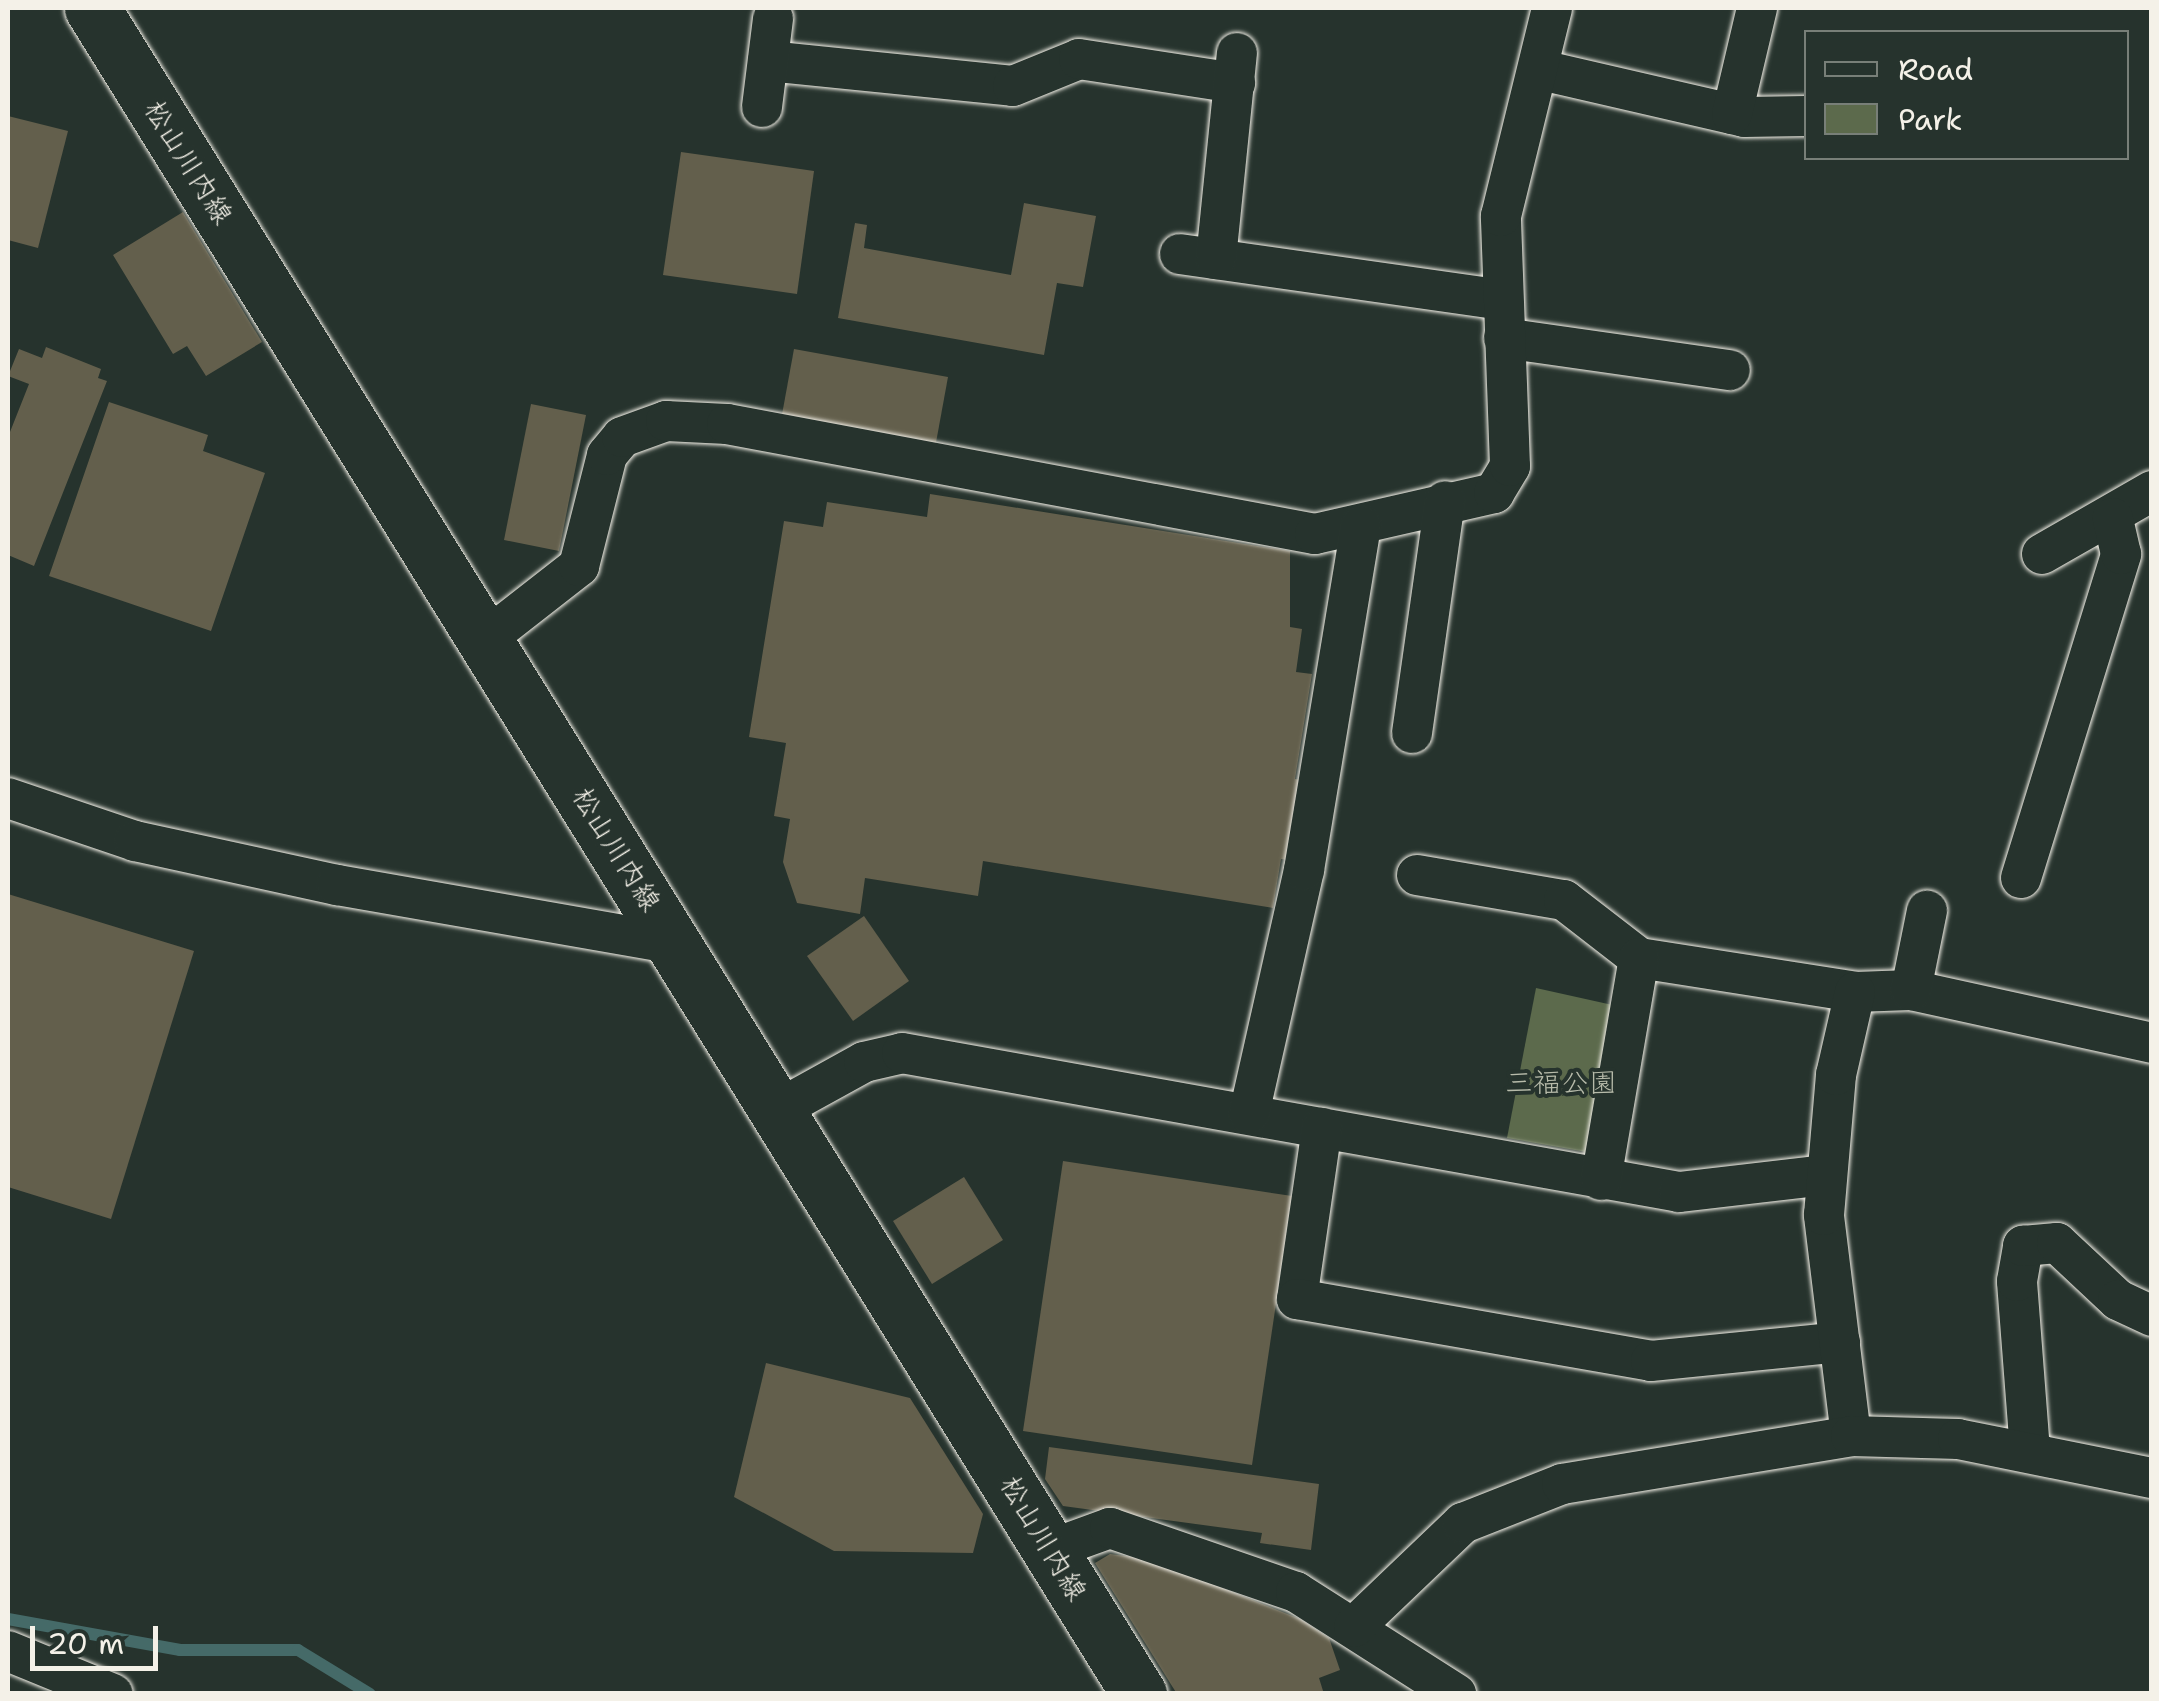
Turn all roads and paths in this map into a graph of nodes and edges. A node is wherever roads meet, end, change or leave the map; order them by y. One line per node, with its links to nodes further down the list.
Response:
1 (92, 8): 17 (main road, 松山川内線)
2 (1552, 8): 6 (street)
3 (1757, 8): 8 (street)
4 (773, 19): 5 (street)
5 (768, 61): 7 (street); 10 (street)
6 (1541, 70): 8 (street); 10 (street)
7 (762, 107)
8 (1732, 114): 9 (street)
9 (1804, 116)
10 (1503, 319): 11 (street); 13 (street)
11 (1730, 370)
12 (2152, 491): 14 (street)
13 (1445, 501): 15 (street); 18 (street)
14 (2113, 518): 16 (street); 21 (street)
15 (1361, 526): 17 (street); 29 (street)
16 (2042, 554)
17 (487, 638): 23 (main road, 松山川内線)
18 (1412, 733)
19 (8, 798): 23 (street)
20 (1417, 875): 24 (street)
21 (2021, 878)
22 (1927, 911): 25 (street)
23 (676, 944): 28 (main road, 松山川内線)
24 (1639, 958): 26 (street); 32 (street)
25 (1911, 990): 26 (street); 27 (street)
26 (1855, 992): 31 (street)
27 (2152, 1043)
28 (779, 1109): 29 (street); 38 (main road, 松山川内線)
29 (1248, 1114): 30 (street)
30 (1322, 1128): 32 (street); 34 (street)
31 (1826, 1175): 32 (street); 34 (street)
32 (1601, 1180)
33 (2152, 1316): 36 (street)
34 (1840, 1342): 35 (street)
35 (1851, 1436): 36 (street); 39 (street)
36 (2030, 1451): 37 (street)
37 (2152, 1478)
38 (1052, 1549): 39 (street); 42 (main road, 松山川内線)
39 (1354, 1626): 43 (street)
40 (8, 1651): 41 (street)
41 (113, 1694)
42 (1139, 1694)
43 (1456, 1694)

